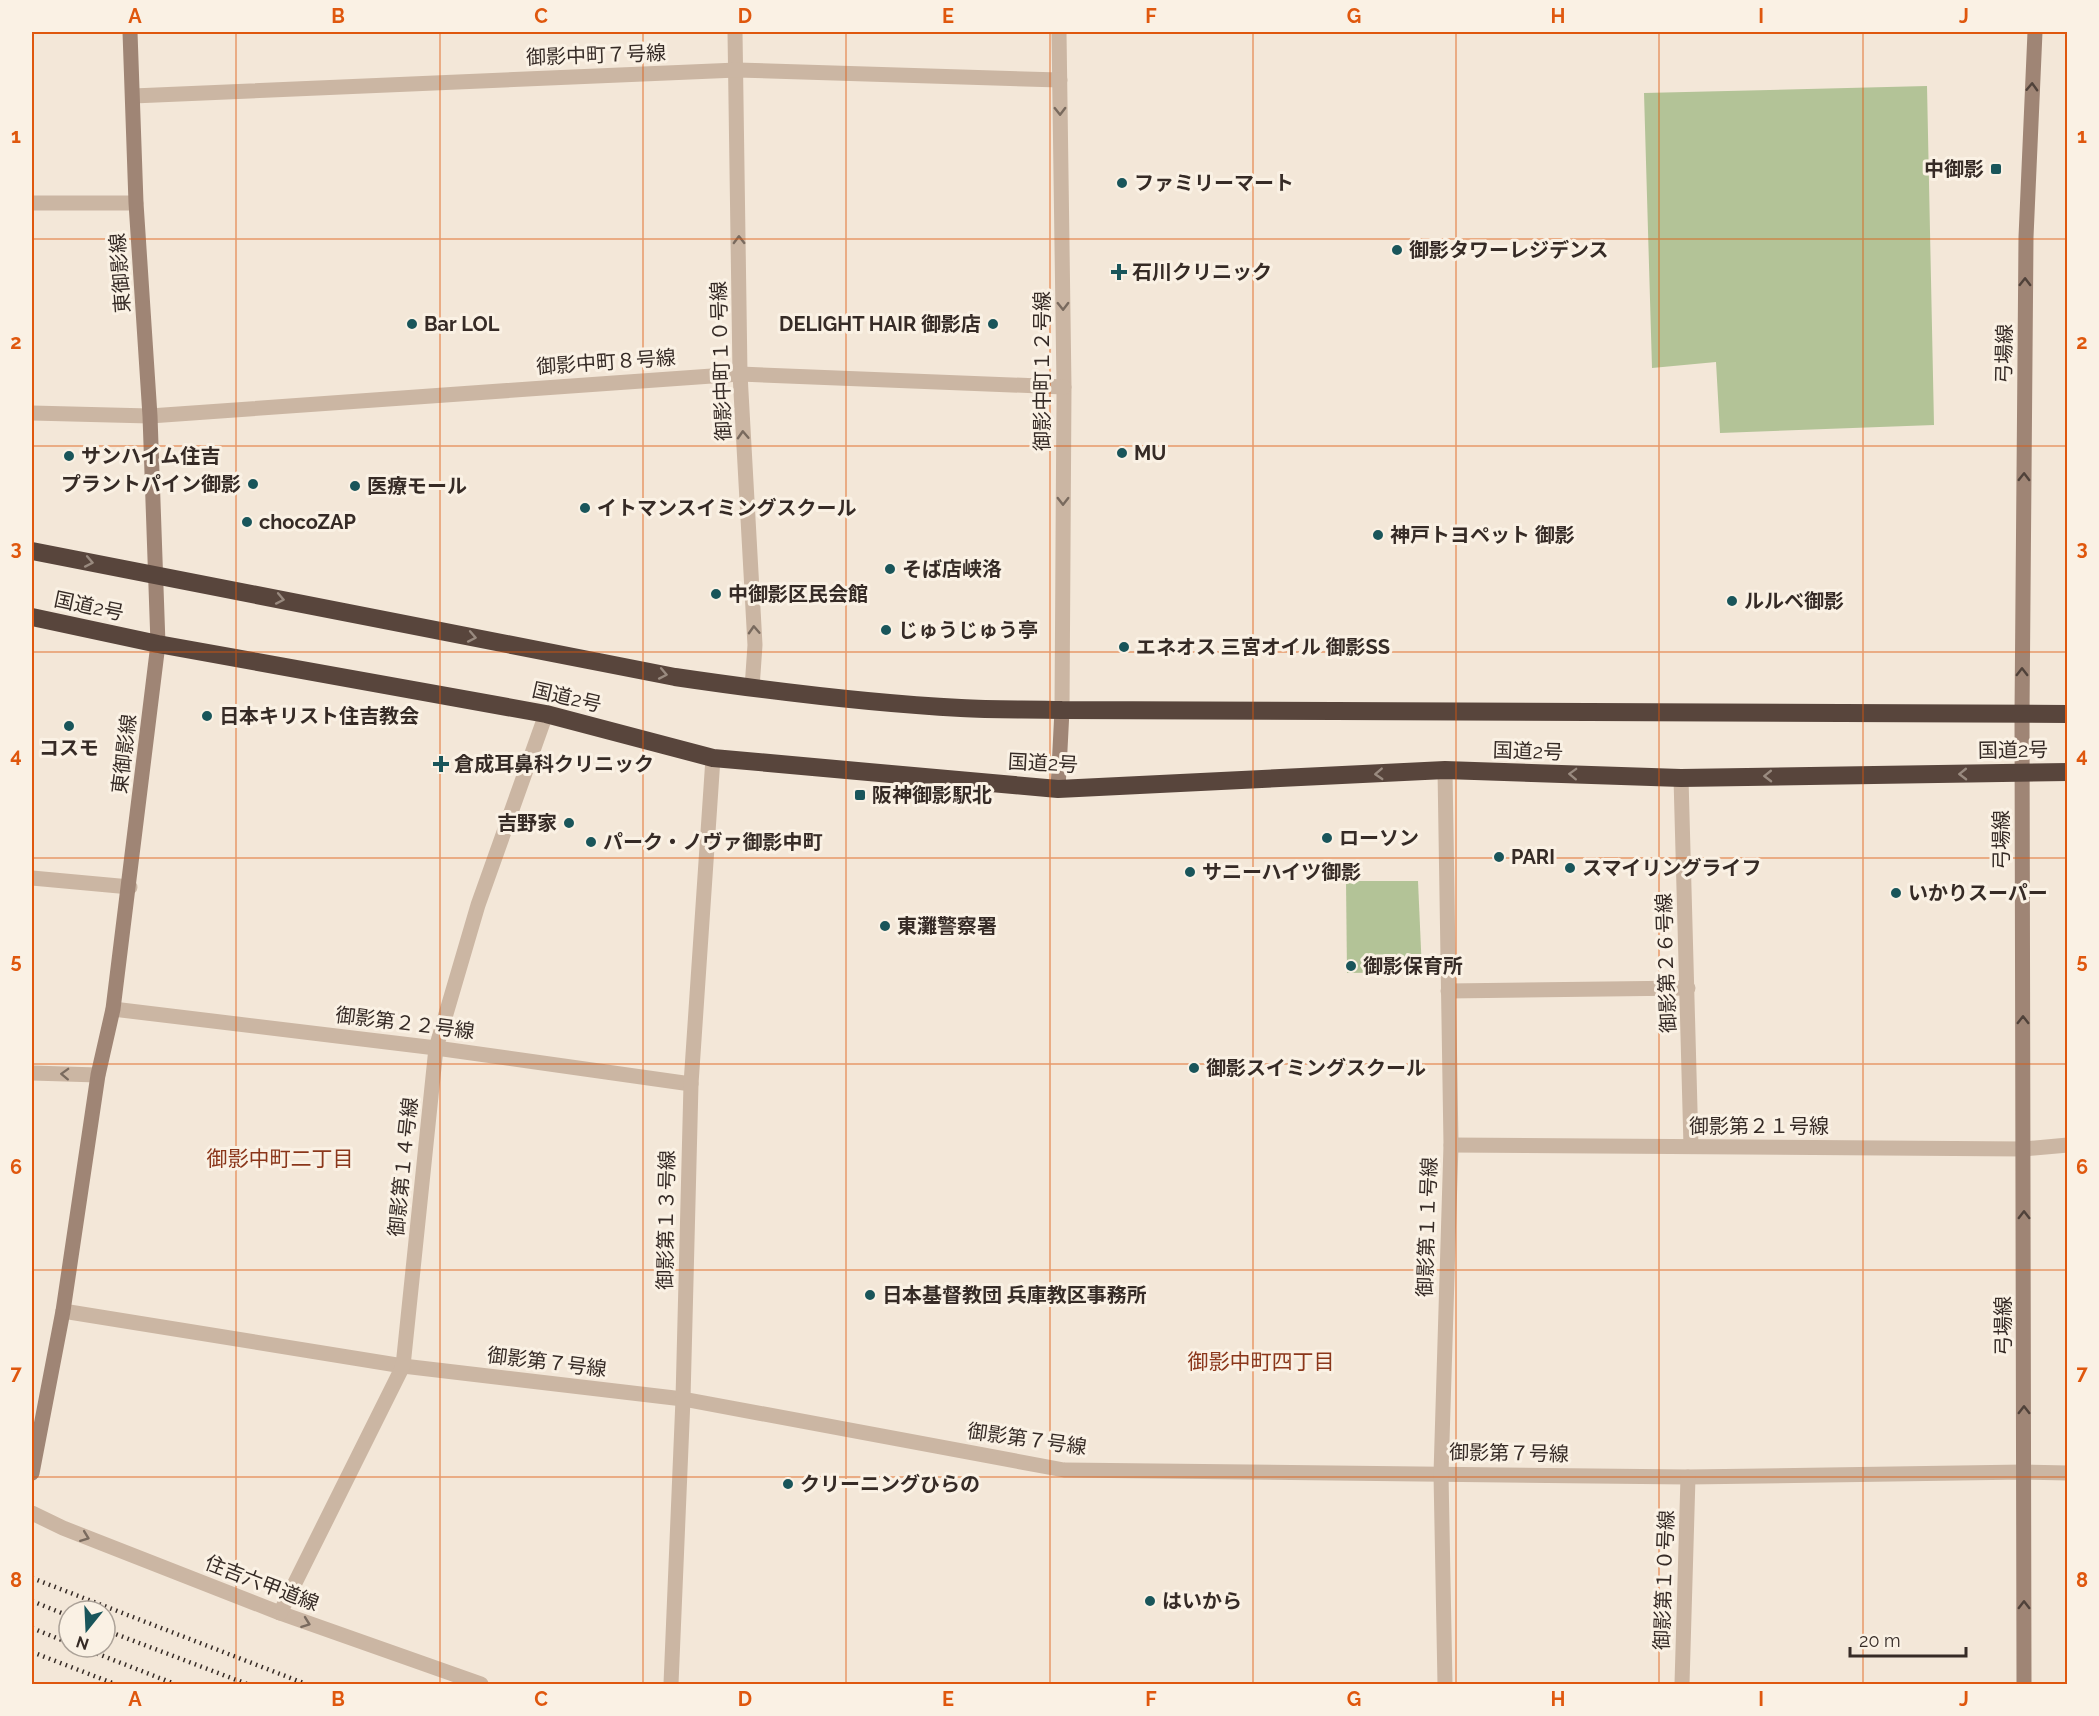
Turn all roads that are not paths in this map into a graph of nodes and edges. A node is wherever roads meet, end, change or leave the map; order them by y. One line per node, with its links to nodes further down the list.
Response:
1 (130, 32): 7 (street, 東御影線)
2 (735, 32): 5 (street, 御影中町１０号線)
3 (1059, 32): 6 (street, 御影中町１２号線)
4 (2035, 32): 22 (street, 弓場線, one-way to 4)
5 (737, 70): 6 (street, 御影中町７号線); 7 (street, 御影中町７号線); 10 (street, 御影中町１０号線, one-way to 5)
6 (1060, 80): 11 (street, 御影中町１２号線, one-way to 11)
7 (133, 96): 9 (street, 東御影線)
8 (32, 203): 9 (street)
9 (136, 203): 13 (street, 東御影線)
10 (740, 374): 11 (street, 御影中町８号線); 13 (street, 御影中町８号線); 18 (street, 御影中町１０号線, one-way to 10)
11 (1064, 387): 19 (street, 御影中町１２号線, one-way to 19)
12 (32, 413): 13 (street, 御影中町８号線)
13 (150, 416): 15 (street, 東御影線)
14 (32, 551): 15 (highway, 国道2号, one-way to 15)
15 (156, 575): 17 (street, 東御影線); 18 (highway, 国道2号, one-way to 18)
16 (32, 617): 17 (highway, 国道2号)
17 (159, 644): 20 (highway, 国道2号); 30 (street, 東御影線)
18 (752, 688): 19 (highway, 国道2号)
19 (1062, 710): 22 (highway, 国道2号); 28 (street)
20 (546, 714): 23 (highway, 国道2号); 34 (street, 御影第１４号線)
21 (2067, 714): 22 (highway, 国道2号)
22 (2022, 715): 26 (street, 弓場線)
23 (712, 758): 28 (highway, 国道2号); 37 (street, 御影第１３号線)
24 (1445, 771): 27 (highway, 国道2号, one-way to 24); 28 (highway, 国道2号, one-way to 28); 32 (street, 御影第１１号線)
25 (2067, 772): 26 (highway, 国道2号)
26 (2022, 773): 27 (highway, 国道2号, one-way to 27); 41 (street, 弓場線, one-way to 26)
27 (1682, 778): 31 (street, 御影第２６号線)
28 (1058, 789)
29 (32, 878): 30 (street)
30 (130, 886): 33 (street, 東御影線)
31 (1688, 988): 32 (street); 40 (street, 御影第２６号線)
32 (1448, 990): 38 (street, 御影第１１号線)
33 (114, 1009): 34 (street, 御影第２２号線); 36 (street, 東御影線)
34 (436, 1048): 37 (street, 御影第２２号線); 43 (street, 御影第１４号線)
35 (32, 1072): 36 (street, one-way to 35)
36 (98, 1075): 42 (street, 東御影線)
37 (691, 1084): 44 (street, 御影第１３号線)
38 (1451, 1145): 40 (street, 御影第２１号線); 48 (street, 御影第１１号線)
39 (2067, 1145): 41 (street, 御影第２１号線)
40 (1691, 1146): 41 (street, 御影第２１号線)
41 (2024, 1149): 45 (street, 弓場線, one-way to 41)
42 (63, 1311): 43 (street, 御影第７号線); 46 (street, 東御影線)
43 (403, 1366): 44 (street, 御影第７号線); 51 (street, 御影第１４号線)
44 (683, 1400): 48 (street, 御影第７号線); 53 (street, 御影第１３号線)
45 (2024, 1472): 47 (street, 御影第７号線); 49 (street, 御影第７号線); 56 (street, 弓場線, one-way to 45)
46 (32, 1473)
47 (2067, 1473)
48 (1441, 1474): 49 (street, 御影第７号線); 54 (street, 御影第１１号線)
49 (1688, 1476): 55 (street, 御影第１０号線)
50 (32, 1513): 51 (street, 住吉六甲道線, one-way to 51)
51 (280, 1613): 52 (street, 住吉六甲道線, one-way to 52)
52 (481, 1684)
53 (671, 1684)
54 (1445, 1684)
55 (1682, 1684)
56 (2024, 1684)

